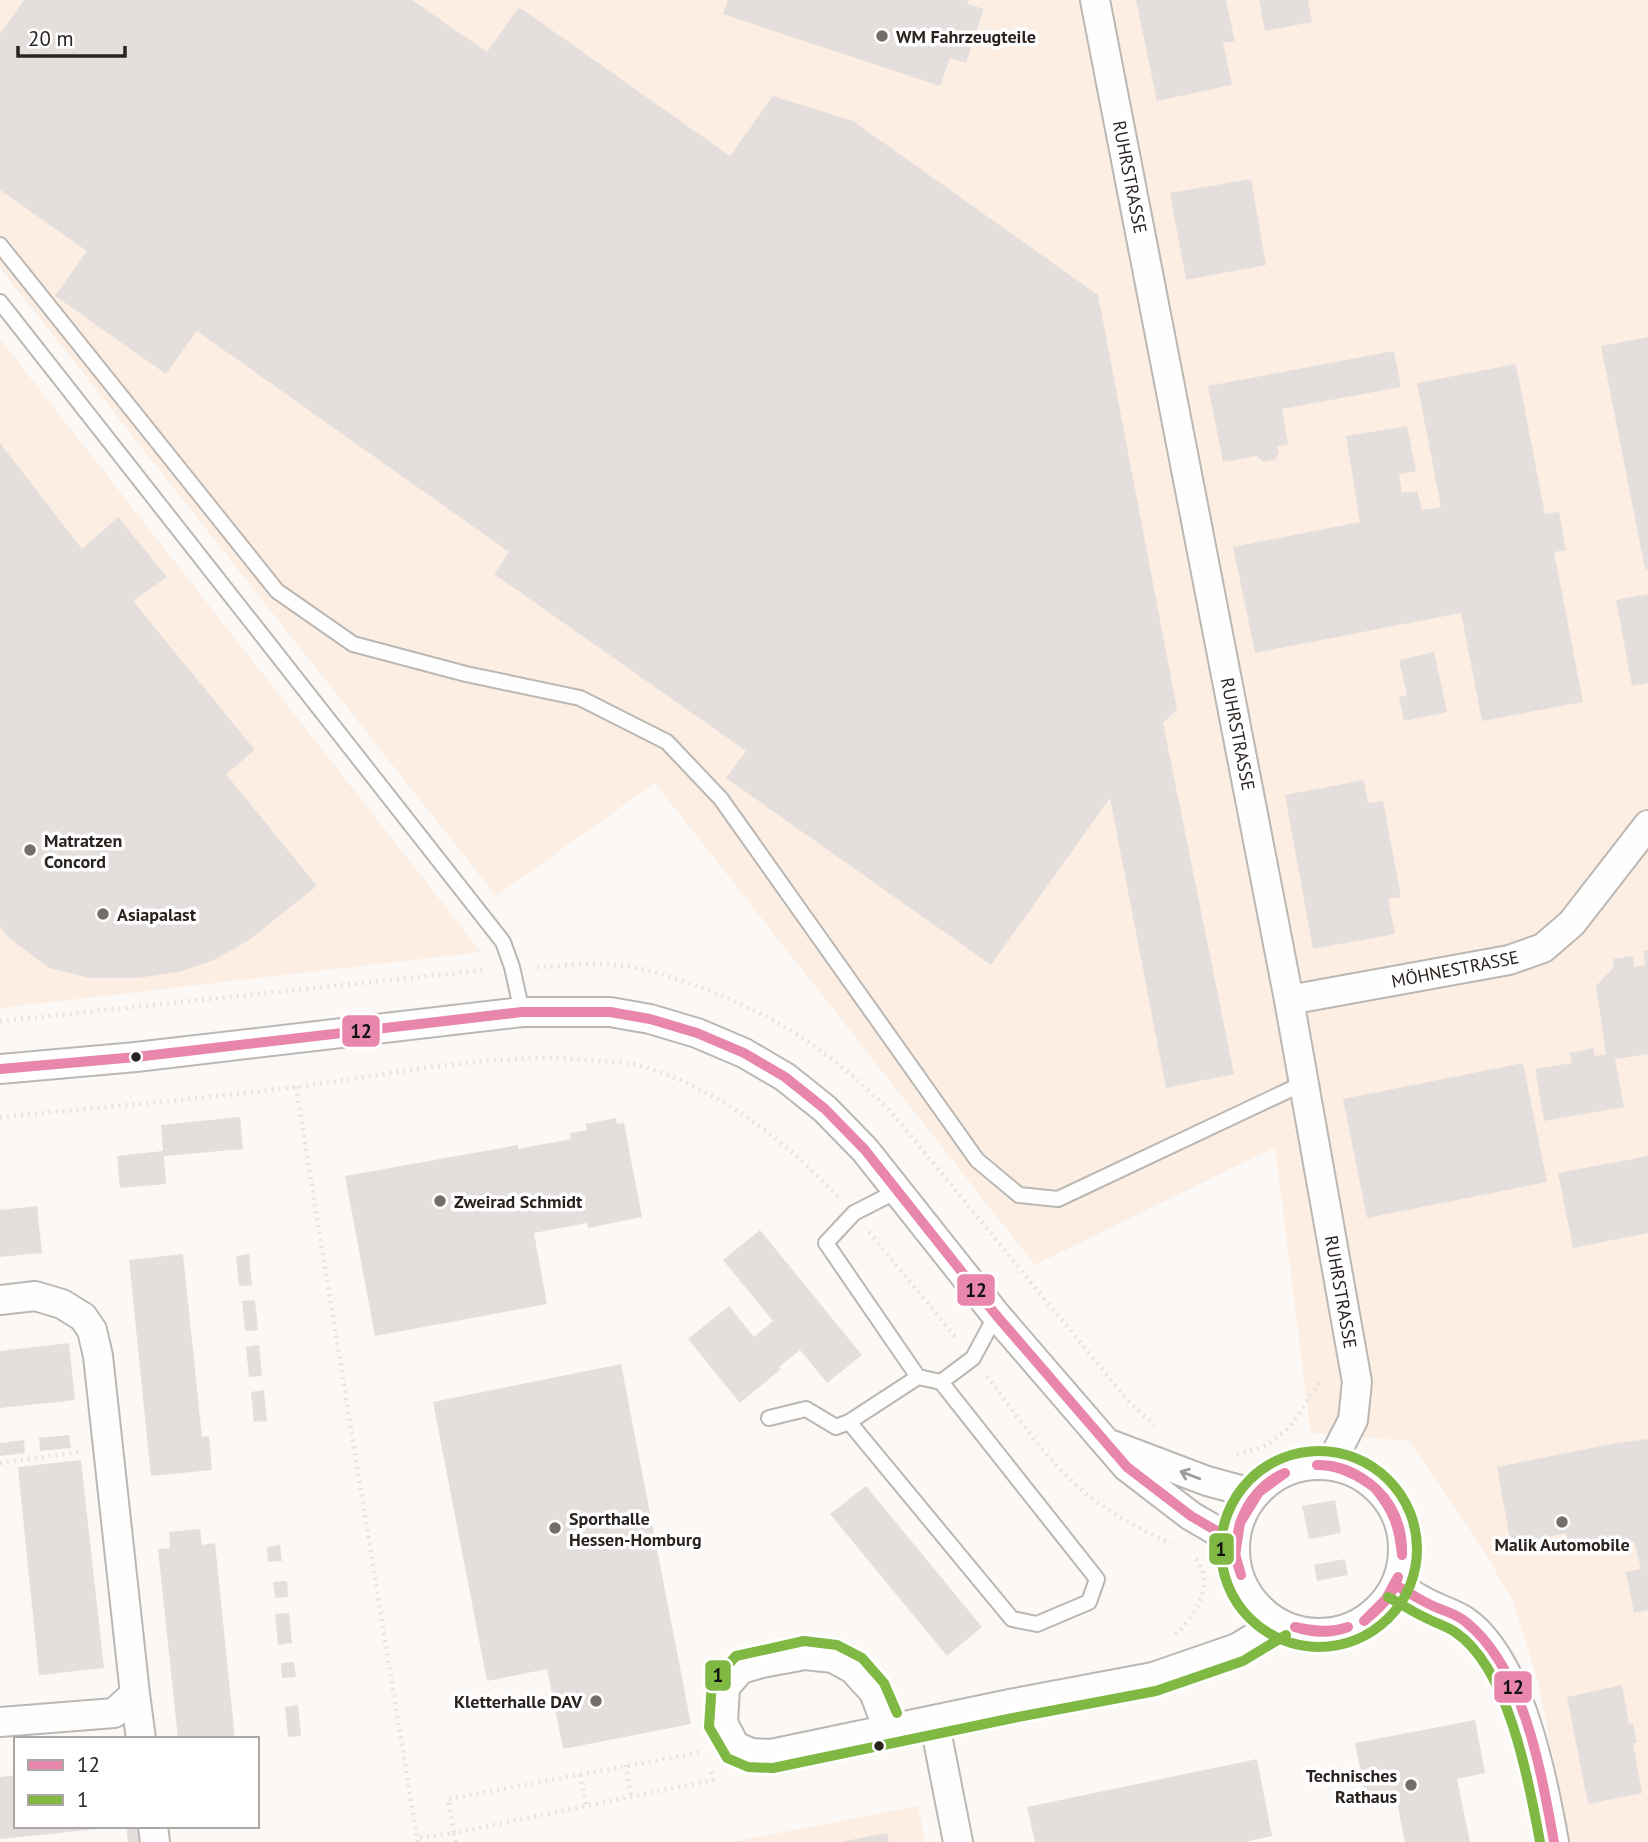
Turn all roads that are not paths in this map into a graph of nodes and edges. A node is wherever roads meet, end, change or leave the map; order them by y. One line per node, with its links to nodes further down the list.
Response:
1 (1096, 0): 5 (street, RUHRSTRASSE)
2 (0, 245): 8 (lane)
3 (0, 302): 6 (lane)
4 (1648, 825): 5 (street, MÖHNESTRASSE)
5 (1289, 1000): 8 (street, RUHRSTRASSE)
6 (522, 1012): 7 (street); 9 (street)
7 (0, 1069)
8 (1304, 1083): 17 (street, RUHRSTRASSE)
9 (897, 1191): 11 (street); 12 (lane)
10 (0, 1300): 22 (street)
11 (996, 1315): 13 (lane); 16 (street)
12 (918, 1377): 13 (lane); 15 (lane)
13 (941, 1381): 15 (lane)
14 (769, 1418): 15 (lane)
15 (849, 1422)
16 (1106, 1443): 18 (street, one-way to 16); 19 (street)
17 (1330, 1465): 18 (street); 20 (street)
18 (1255, 1494): 19 (street)
19 (1234, 1541): 21 (street)
20 (1395, 1586): 21 (street); 28 (street)
21 (1279, 1623): 23 (street)
22 (135, 1694): 24 (street); 26 (street)
23 (934, 1720): 25 (street); 27 (street)
24 (0, 1722)
25 (888, 1729): 25 (street)
26 (141, 1737)
27 (958, 1842)
28 (1554, 1842)

